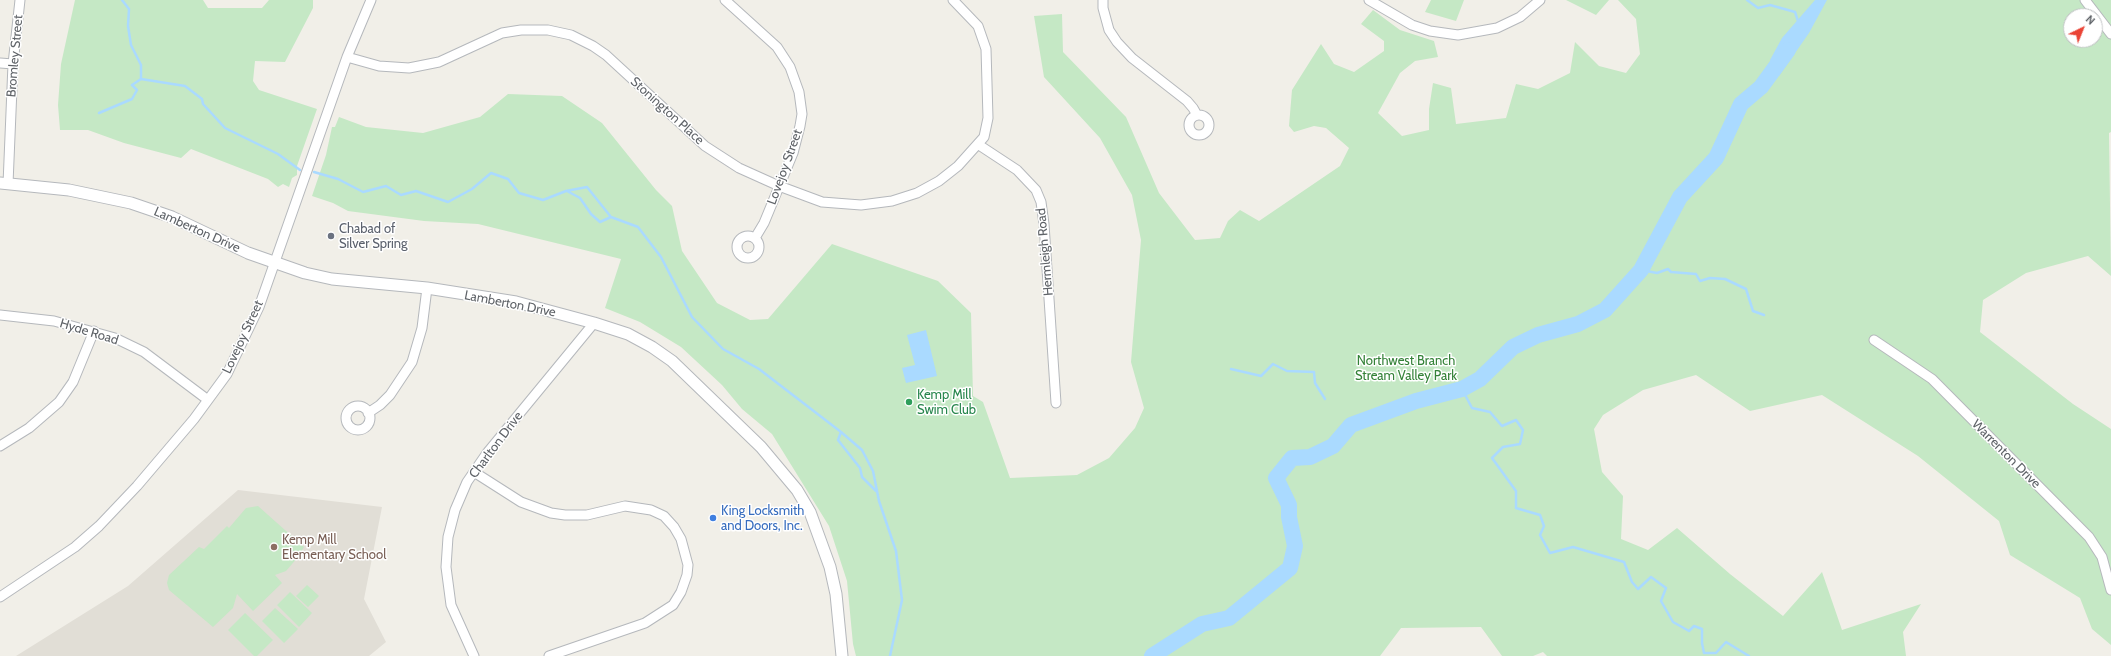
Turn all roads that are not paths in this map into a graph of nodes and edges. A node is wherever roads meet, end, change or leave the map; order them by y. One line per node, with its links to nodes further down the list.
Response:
1 (20, 0): 12 (street, Bromley Street)
2 (371, 0): 10 (street, Lovejoy Street)
3 (725, 0): 16 (street, Lovejoy Street)
4 (953, 0): 14 (street)
5 (1103, 0): 13 (street)
6 (1369, 0): 7 (street)
7 (1540, 0)
8 (2085, 0): 9 (street)
9 (2111, 34)
10 (346, 57): 16 (street, Stonington Place); 18 (street, Lovejoy Street)
11 (0, 63): 12 (street)
12 (13, 64): 15 (street, Bromley Street)
13 (1196, 115)
14 (978, 144): 16 (street, Stonington Place); 25 (street, Hermleigh Road)
15 (4, 184): 18 (street, Lamberton Drive)
16 (779, 186): 17 (street, Lovejoy Street)
17 (755, 238)
18 (275, 262): 19 (street, Lamberton Drive); 24 (street, Lovejoy Street)
19 (427, 288): 21 (street, Lamberton Drive); 26 (street)
20 (0, 315): 22 (street, Hyde Road)
21 (594, 322): 28 (street, Charlton Drive); 33 (street, Lamberton Drive)
22 (94, 331): 24 (street, Hyde Road); 27 (street)
23 (1874, 340): 29 (street, Warrenton Drive)
24 (208, 400): 30 (street, Lovejoy Street)
25 (1056, 403)
26 (368, 413)
27 (0, 446)
28 (474, 472): 31 (street, Charlton Drive); 32 (street)
29 (2111, 590)
30 (0, 597)
31 (474, 656)
32 (549, 656)
33 (842, 656)

